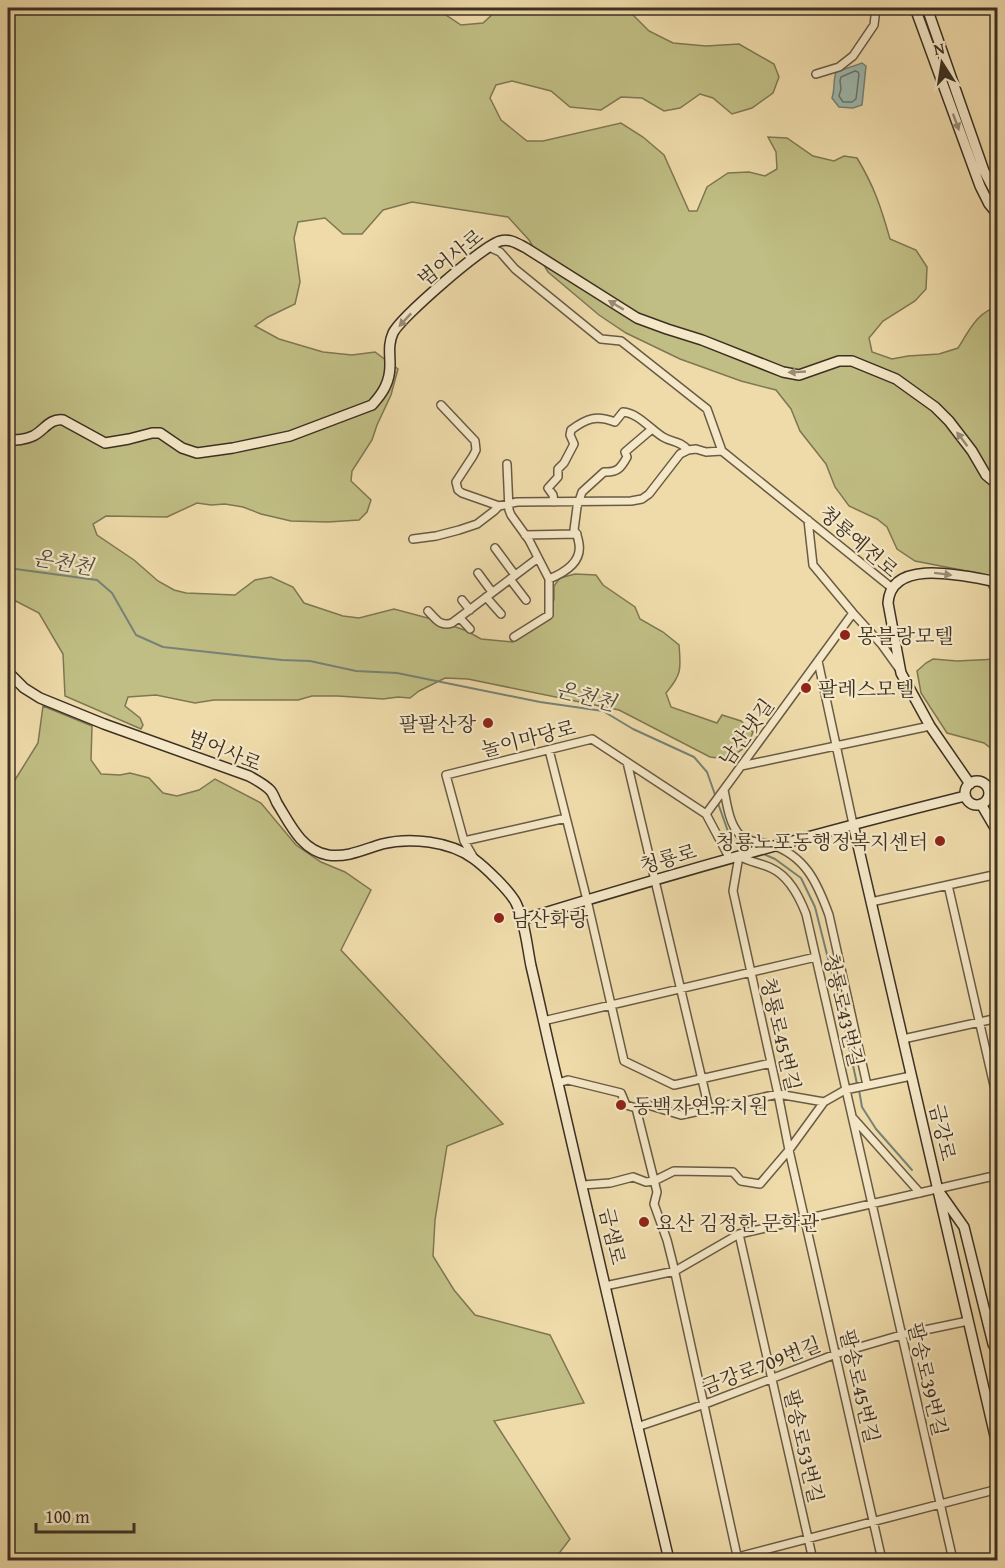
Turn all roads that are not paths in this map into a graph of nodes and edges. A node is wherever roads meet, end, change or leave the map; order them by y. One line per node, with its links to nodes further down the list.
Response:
1 (876, 8): 4 (street)
2 (915, 8): 6 (street, one-way to 6)
3 (927, 8): 5 (street)
4 (816, 74)
5 (998, 198)
6 (998, 215)
7 (489, 247): 10 (street, 범어사로, one-way to 10); 12 (street); 14 (street, 범어사로, one-way to 7)
8 (441, 405): 18 (street)
9 (652, 429): 11 (street); 15 (street); 16 (street)
10 (8, 440)
11 (688, 450): 12 (street); 16 (street)
12 (722, 451): 19 (street, 청룡예전로)
13 (507, 464): 17 (street)
14 (998, 485)
15 (554, 502): 16 (street); 17 (street)
16 (578, 502): 20 (street)
17 (508, 504): 18 (street); 21 (street)
18 (499, 506): 22 (street)
19 (808, 520): 29 (street, 청룡예전로); 35 (street)
20 (577, 534): 21 (street); 27 (street)
21 (525, 535): 24 (street)
22 (413, 539)
23 (495, 548): 26 (street)
24 (538, 558): 26 (street); 27 (street)
25 (478, 573): 30 (street)
26 (513, 577): 30 (street); 32 (street)
27 (549, 579): 39 (street)
28 (998, 582): 29 (street, one-way to 28)
29 (892, 588): 42 (street, 청룡예전로)
30 (489, 595): 33 (street); 36 (street)
31 (462, 600): 33 (street)
32 (526, 600)
33 (470, 610): 37 (street)
34 (428, 611): 37 (street)
35 (852, 613): 40 (street, 남산냇길); 42 (street)
36 (501, 614)
37 (460, 618): 38 (street)
38 (470, 629)
39 (514, 638)
40 (818, 661): 44 (street); 47 (street, 남산냇길)
41 (8, 672): 59 (street, 범어사로)
42 (901, 673): 43 (street, 청룡예전로)
43 (930, 726): 44 (street); 48 (street, 청룡예전로)
44 (836, 746): 47 (street); 55 (street)
45 (549, 750): 46 (street, 놀이마당로); 54 (street); 57 (street, 놀이마당로)
46 (627, 762): 53 (street, 놀이마당로); 62 (street)
47 (741, 766): 49 (street, 남산냇길)
48 (970, 784): 50 (street); 51 (street)
49 (724, 790): 53 (street); 58 (street, 남산냇길)
50 (993, 791): 52 (street)
51 (965, 796): 52 (street); 55 (street, 청룡로)
52 (981, 804): 56 (street)
53 (706, 813): 60 (street, 놀이마당로)
54 (566, 818): 57 (street); 64 (street)
55 (853, 824): 58 (street, 청룡로); 65 (street, 금강로)
56 (998, 833)
57 (464, 841): 59 (street, 놀이마당로)
58 (775, 846): 60 (street, 청룡로); 79 (street, 남산냇길)
59 (474, 858): 66 (street, 범어사로)
60 (735, 858): 62 (street, 청룡로); 67 (street, 청룡로43번길); 68 (street, 청룡로45번길)
61 (998, 874): 63 (street)
62 (654, 881): 64 (street, 청룡로); 69 (street)
63 (948, 885): 65 (street); 73 (street)
64 (587, 900): 66 (street, 청룡로); 70 (street)
65 (871, 902): 74 (street, 금강로)
66 (522, 920): 72 (street, 금샘로)
67 (816, 957): 68 (street); 80 (street, 청룡로43번길)
68 (751, 973): 69 (street); 75 (street, 청룡로45번길)
69 (680, 989): 70 (street); 77 (street)
70 (612, 1005): 72 (street); 77 (street)
71 (998, 1018): 73 (street)
72 (543, 1021): 78 (street, 금샘로)
73 (979, 1022): 74 (street); 83 (street)
74 (903, 1039): 76 (street, 금강로)
75 (771, 1063): 77 (street); 81 (street, 청룡로45번길)
76 (911, 1076): 79 (street); 91 (street, 금강로)
77 (702, 1079): 85 (street)
78 (558, 1083): 84 (street); 90 (street, 금샘로)
79 (865, 1085): 80 (street)
80 (848, 1089): 82 (street); 86 (street, 청룡로43번길)
81 (778, 1094): 82 (street); 85 (street); 87 (street, 청룡로45번길)
82 (824, 1102): 87 (street)
83 (998, 1103)
84 (636, 1108): 85 (street); 89 (street)
85 (709, 1109)
86 (852, 1117): 92 (street); 93 (street, 청룡로43번길)
87 (789, 1150): 89 (street); 94 (street, 청룡로45번길)
88 (998, 1175): 91 (street)
89 (654, 1181): 90 (street); 96 (street)
90 (583, 1185): 97 (street, 금샘로)
91 (937, 1189): 92 (street); 99 (street); 100 (street, 금강로)
92 (920, 1193): 93 (street)
93 (871, 1204): 94 (street); 101 (street, 팔송로39번길)
94 (805, 1219): 95 (street); 103 (street, 팔송로45번길)
95 (739, 1234): 96 (street); 104 (street, 팔송로53번길)
96 (675, 1271): 97 (street); 105 (street)
97 (605, 1286): 106 (street, 금샘로)
98 (998, 1312): 99 (street)
99 (986, 1314): 102 (street)
100 (968, 1322): 101 (street, 금강로709번길); 107 (street, 금강로)
101 (901, 1335): 103 (street, 금강로709번길); 109 (street, 팔송로39번길)
102 (998, 1352)
103 (836, 1354): 104 (street, 금강로709번길); 110 (street, 팔송로45번길)
104 (772, 1378): 105 (street, 금강로709번길); 111 (street, 팔송로53번길)
105 (705, 1404): 106 (street, 금강로709번길); 112 (street)
106 (637, 1427): 113 (street, 금샘로)
107 (998, 1449)
108 (998, 1489): 109 (street)
109 (939, 1504): 110 (street); 117 (street, 팔송로39번길)
110 (873, 1522): 111 (street); 116 (street, 팔송로45번길)
111 (808, 1540): 112 (street); 115 (street, 팔송로53번길)
112 (738, 1559): 114 (street)
113 (669, 1560)
114 (726, 1560)
115 (813, 1560)
116 (882, 1560)
117 (953, 1560)

